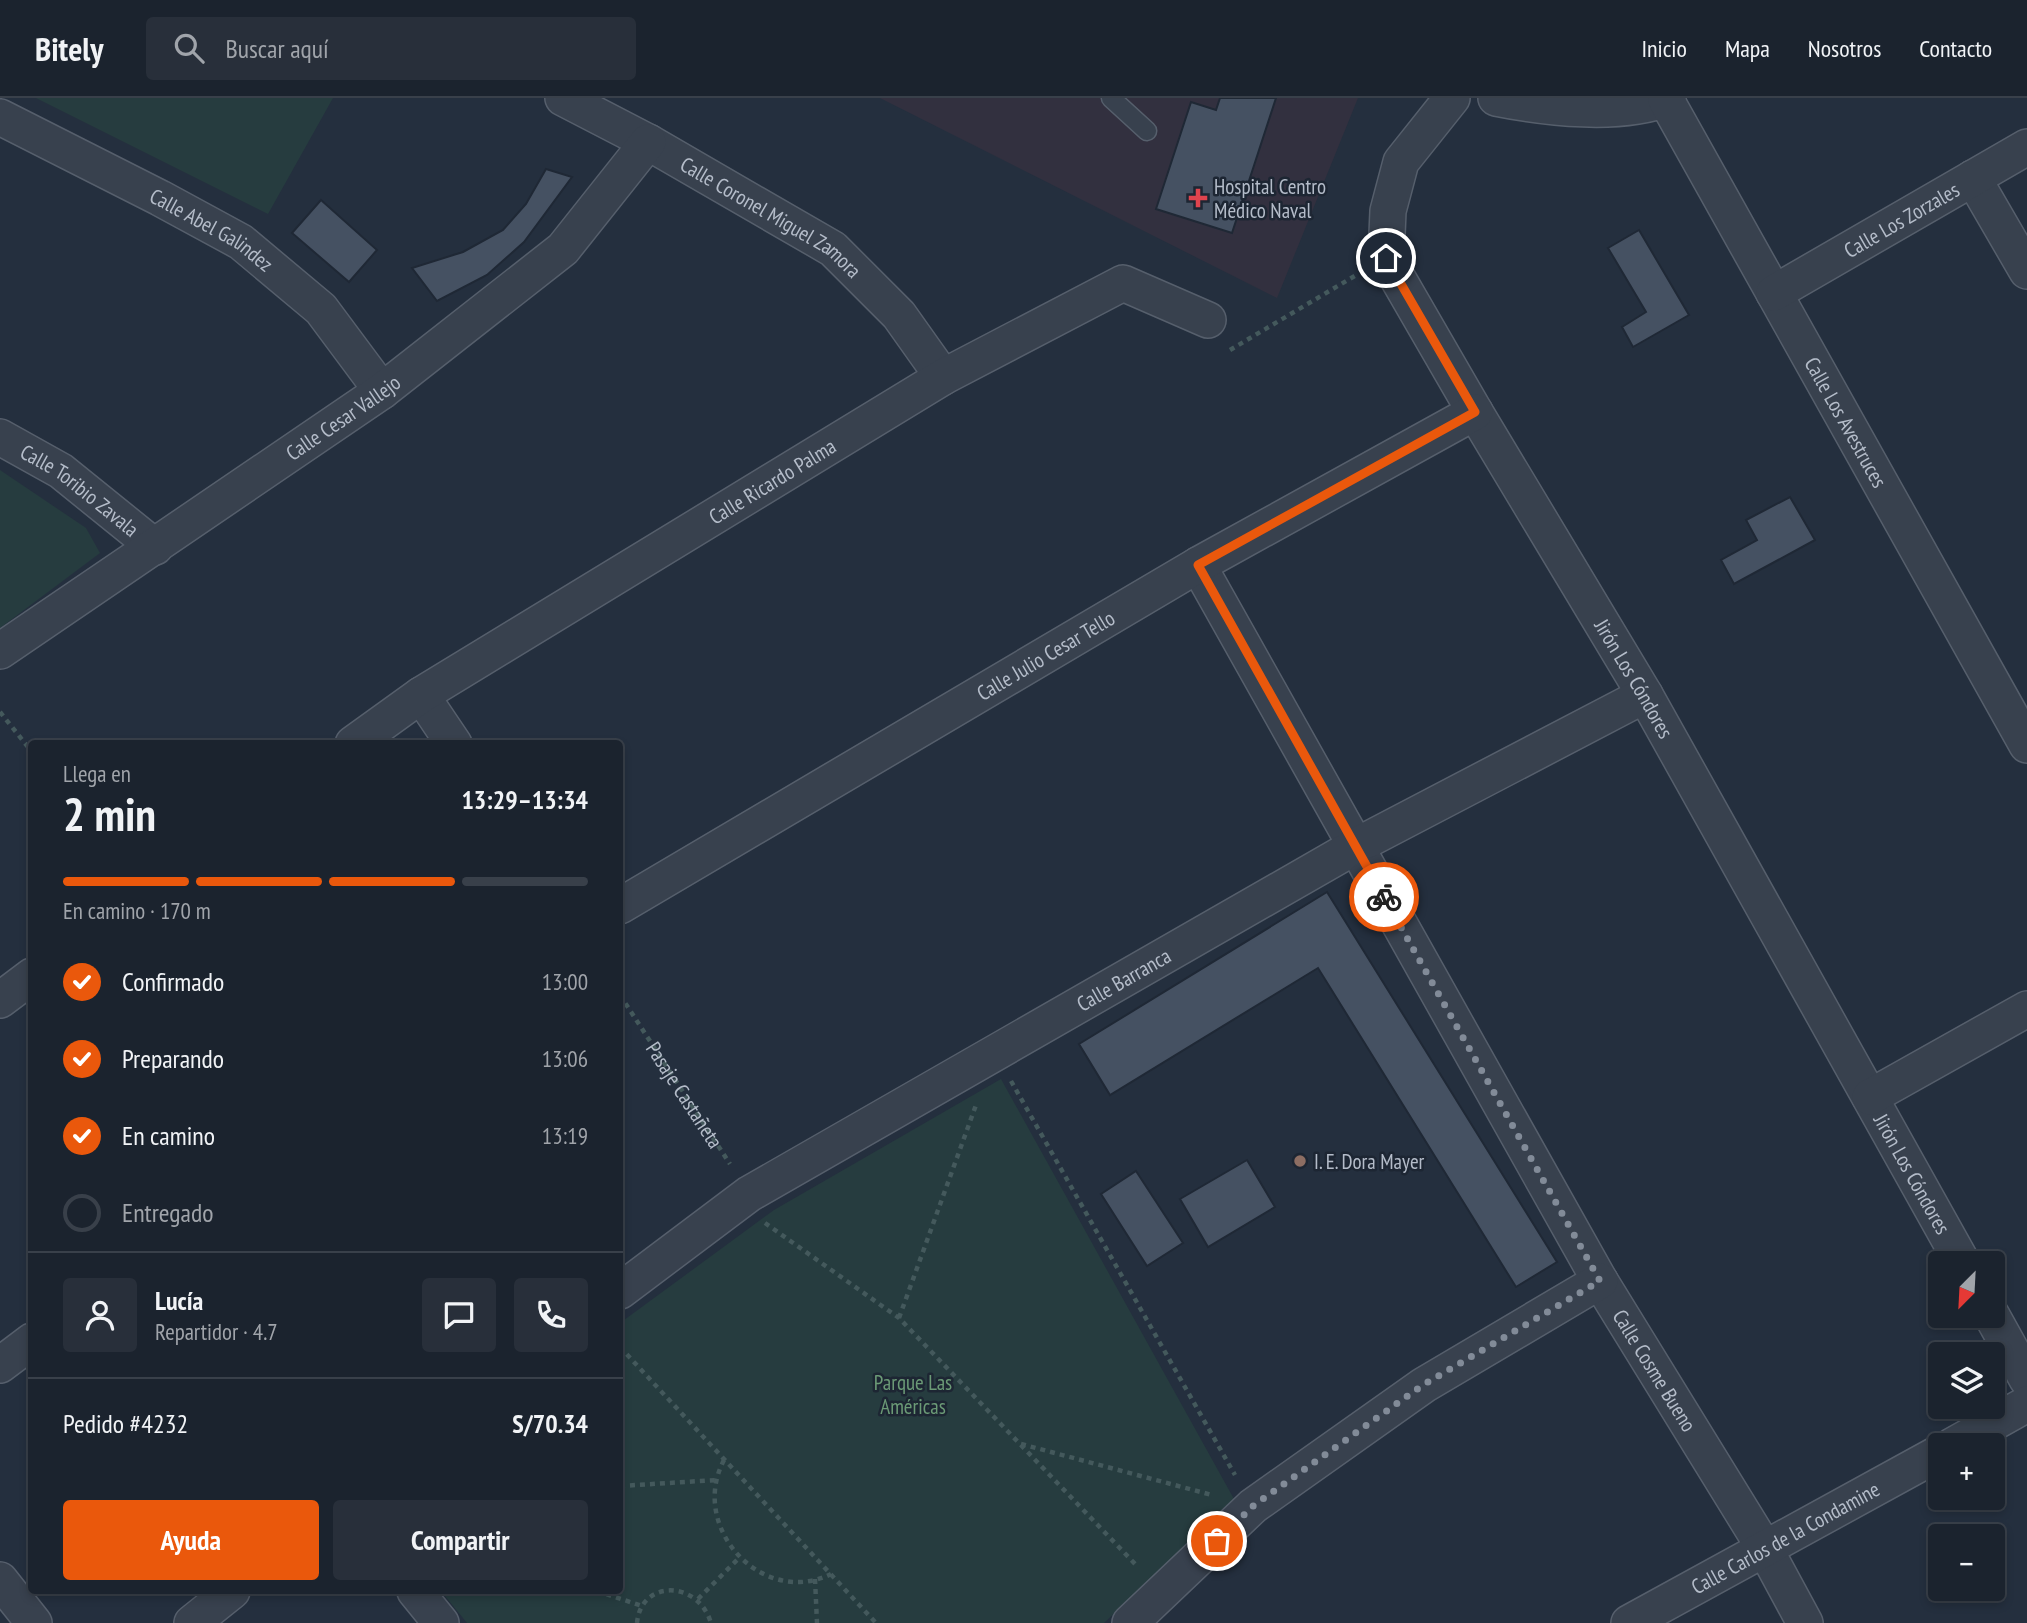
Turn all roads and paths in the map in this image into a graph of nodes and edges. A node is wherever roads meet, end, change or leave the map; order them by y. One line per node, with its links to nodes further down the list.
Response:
1 (563, 98): 8 (street, Calle Coronel Miguel Zamora)
2 (1111, 98): 7 (lane)
3 (1452, 98): 11 (street)
4 (1496, 98): 5 (street)
5 (1667, 99): 13 (street, Calle Los Avestruces)
6 (0, 117): 17 (street, Calle Abel Galindez)
7 (1147, 131)
8 (648, 142): 16 (street, Calle Coronel Miguel Zamora); 17 (street, Calle Cesar Vallejo)
9 (2027, 147): 10 (street, Calle Los Zorzales)
10 (1973, 178): 12 (street); 13 (street, Calle Los Zorzales)
11 (1386, 258): 15 (path); 18 (street, Jirón Los Cóndores)
12 (2027, 271)
13 (1774, 293): 28 (street, Calle Los Avestruces)
14 (1208, 320): 16 (street, Calle Ricardo Palma)
15 (1222, 352)
16 (943, 377): 23 (street, Calle Ricardo Palma)
17 (382, 391): 20 (street, Calle Cesar Vallejo)
18 (1475, 412): 21 (street, Calle Julio Cesar Tello); 24 (street, Jirón Los Cóndores)
19 (0, 437): 20 (street, Calle Toribio Zavala)
20 (155, 547): 22 (street, Calle Cesar Vallejo)
21 (1198, 565): 30 (street, Calle Cosme Bueno); 31 (street, Calle Julio Cesar Tello)
22 (0, 651)
23 (421, 695): 26 (street, Calle Ricardo Palma); 27 (street)
24 (1645, 695): 30 (street, Calle Barranca); 37 (street, Jirón Los Cóndores)
25 (0, 712): 29 (path)
26 (359, 740)
27 (451, 740)
28 (2027, 745)
29 (28, 747)
30 (1356, 846): 36 (street, Calle Barranca); 41 (street, Calle Cosme Bueno)
31 (623, 904)
32 (28, 979): 33 (street)
33 (0, 1000)
34 (623, 1000): 39 (path, Pasaje Castañeta)
35 (2027, 1009): 37 (street)
36 (995, 1053): 39 (street, Calle Barranca); 56 (path)
37 (1870, 1097): 40 (street, Jirón Los Cóndores)
38 (977, 1103): 43 (path)
39 (743, 1198): 42 (street, Calle Barranca); 43 (path)
40 (1955, 1251)
41 (1600, 1281): 56 (street); 57 (street, Calle Cosme Bueno)
42 (623, 1289)
43 (899, 1318): 51 (path)
44 (1999, 1328): 48 (street)
45 (28, 1344): 47 (street)
46 (623, 1351): 53 (path)
47 (0, 1365)
48 (2027, 1379)
49 (2027, 1404): 50 (street)
50 (1975, 1433)
51 (1020, 1444): 56 (path); 62 (path)
52 (1928, 1459): 57 (street, Calle Carlos de la Condamine)
53 (724, 1460): 54 (path); 59 (path)
54 (717, 1480): 55 (path); 58 (path)
55 (623, 1486)
56 (1253, 1506): 62 (street)
57 (1765, 1549): 76 (street, Calle Carlos de la Condamine); 77 (street, Calle Cosme Bueno)
58 (740, 1557): 60 (path); 66 (path)
59 (831, 1574): 60 (path); 74 (path)
60 (815, 1579): 73 (path)
61 (0, 1580): 68 (street)
62 (1163, 1593): 75 (street)
63 (228, 1594): 69 (street)
64 (417, 1594): 70 (street)
65 (606, 1594): 67 (path)
66 (698, 1600): 67 (path); 72 (path)
67 (642, 1606): 71 (path)
68 (34, 1623)
69 (192, 1623)
70 (441, 1623)
71 (637, 1623)
72 (711, 1623)
73 (817, 1623)
74 (876, 1623)
75 (1130, 1623)
76 (1629, 1623)
77 (1805, 1623)

